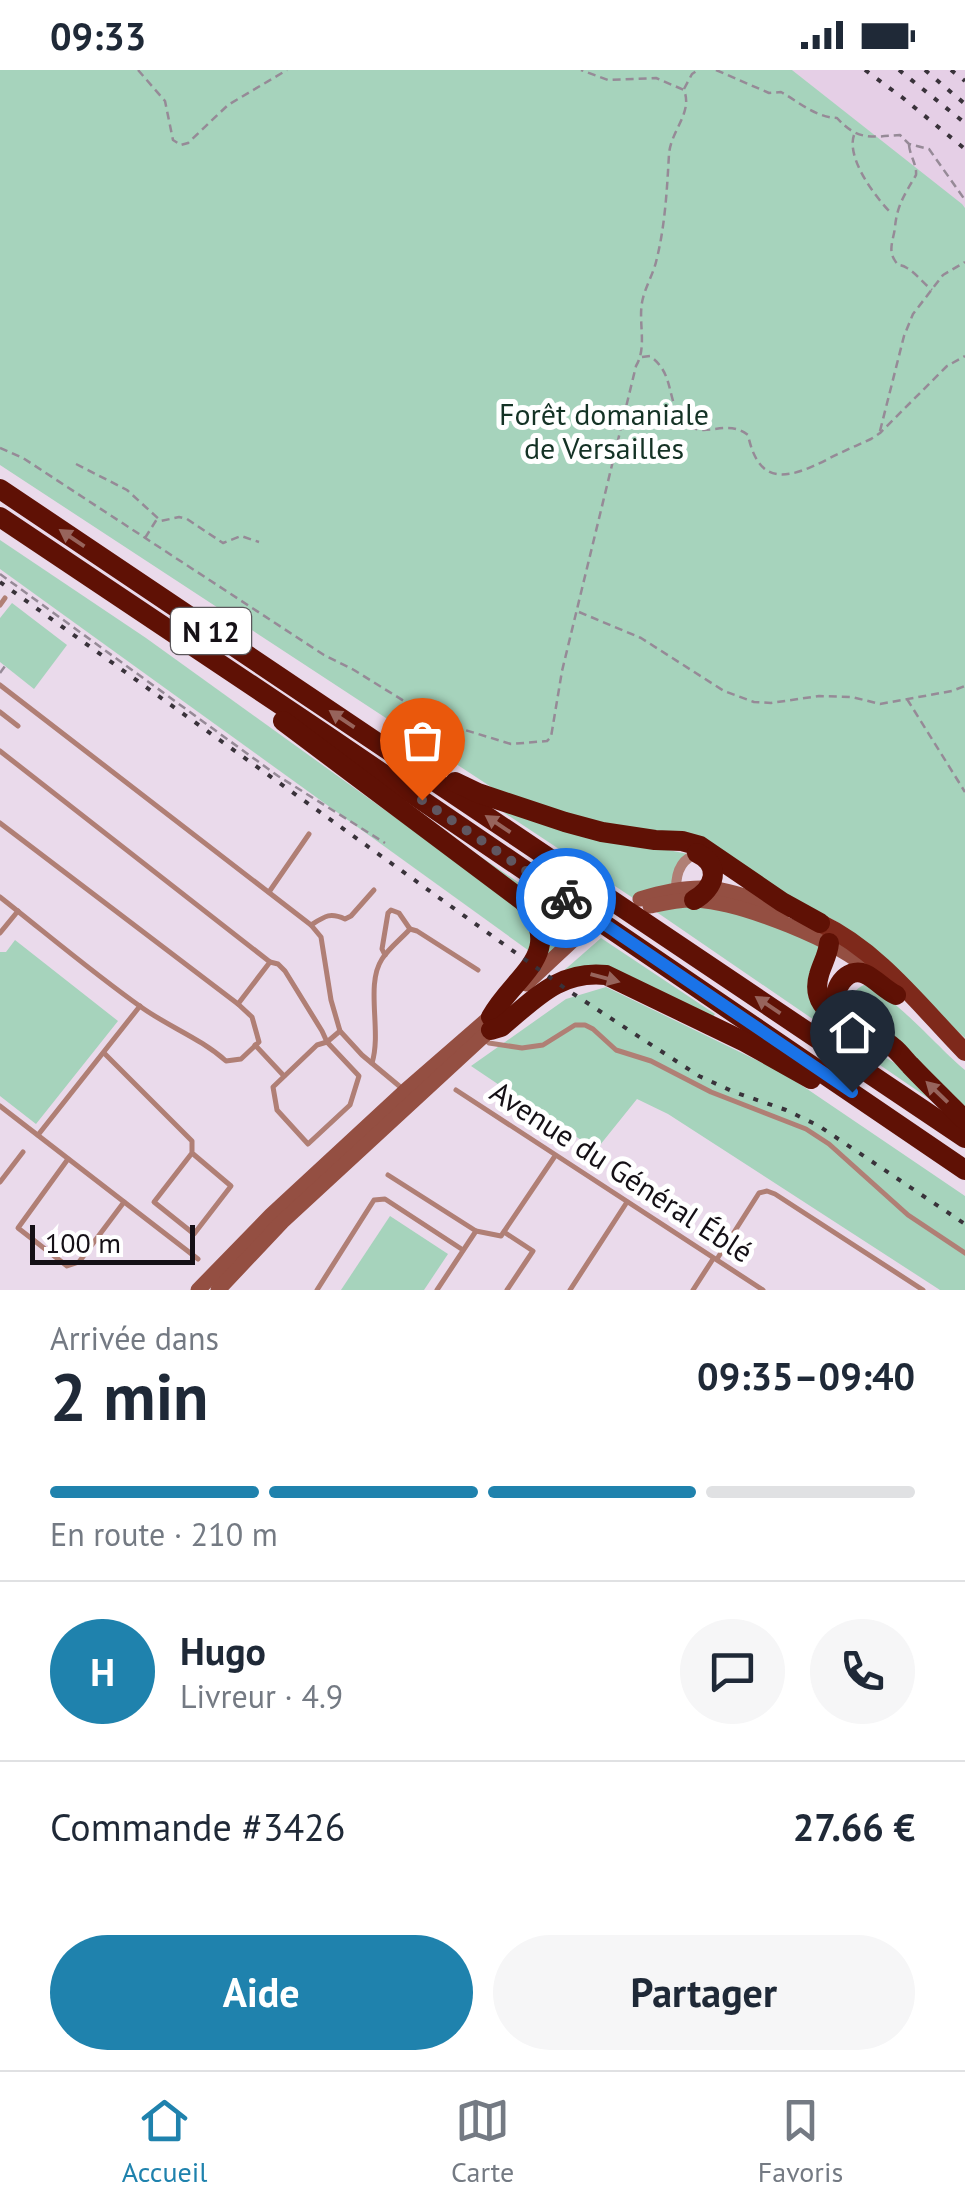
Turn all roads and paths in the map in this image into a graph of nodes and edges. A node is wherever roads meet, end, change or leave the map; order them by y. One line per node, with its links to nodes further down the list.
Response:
1 (138, 70): 2 (path)
2 (287, 70)
3 (580, 70): 6 (path)
4 (698, 70): 6 (path)
5 (716, 70): 7 (path)
6 (684, 90): 14 (path)
7 (855, 134): 8 (path); 10 (path)
8 (909, 144): 9 (path); 10 (path)
9 (965, 200)
10 (894, 216): 12 (path)
11 (965, 262): 12 (path)
12 (932, 290): 15 (path)
13 (965, 356): 15 (path)
14 (641, 358): 15 (path); 26 (path)
15 (880, 433)
16 (0, 448): 21 (path)
17 (76, 464): 20 (path)
18 (0, 489): 36 (highway, N 12, one-way to 18)
19 (0, 517): 31 (highway, N 12)
20 (158, 518): 21 (path); 22 (path)
21 (144, 539): 26 (path)
22 (259, 542)
23 (0, 574): 41 (path)
24 (5, 598): 25 (lane)
25 (0, 605)
26 (578, 611): 32 (path)
27 (5, 666): 28 (path)
28 (0, 673)
29 (0, 684): 44 (lane)
30 (965, 686): 32 (path)
31 (265, 694): 60 (highway); 72 (highway, N 12)
32 (906, 698): 37 (path)
33 (0, 712): 34 (lane)
34 (18, 726)
35 (0, 752): 55 (lane)
36 (423, 773): 40 (highway); 76 (highway, N 12, one-way to 36)
37 (965, 792)
38 (0, 823): 58 (lane)
39 (309, 834): 44 (lane)
40 (655, 840): 42 (highway); 52 (highway)
41 (385, 842)
42 (699, 854): 45 (highway); 45 (street)
43 (374, 890): 49 (lane)
44 (269, 892): 49 (lane)
45 (693, 892): 47 (main road); 52 (main road)
46 (0, 898): 48 (lane)
47 (645, 903)
48 (18, 911): 53 (lane); 59 (lane)
49 (311, 924): 61 (lane)
50 (410, 929): 54 (lane); 54 (lane); 56 (lane)
51 (589, 932): 60 (main road)
52 (825, 933): 57 (main road); 64 (main road); 67 (highway)
53 (0, 934)
54 (385, 955): 66 (lane)
55 (270, 962): 58 (lane); 62 (lane)
56 (478, 970)
57 (896, 995): 67 (highway); 68 (main road)
58 (238, 1004): 63 (lane)
59 (140, 1006): 63 (lane); 65 (lane)
60 (488, 1028): 71 (main road); 72 (highway, one-way to 72); 89 (lane); 93 (main road)
61 (340, 1031): 62 (lane); 66 (lane)
62 (326, 1042): 69 (lane); 69 (lane)
63 (256, 1045): 69 (lane)
64 (965, 1052)
65 (104, 1053): 75 (lane); 78 (lane)
66 (372, 1062): 71 (lane)
67 (908, 1064): 74 (highway, one-way to 67)
68 (965, 1064)
69 (284, 1076)
70 (456, 1090): 79 (lane, Avenue du Général Éblé)
71 (405, 1091): 92 (main road)
72 (852, 1092): 81 (highway, N 12)
73 (0, 1106): 75 (lane)
74 (965, 1120)
75 (38, 1135): 80 (lane)
76 (965, 1138)
77 (23, 1152): 83 (lane)
78 (192, 1153): 78 (lane)
79 (555, 1156): 85 (lane, Avenue du Général Éblé); 87 (lane)
80 (68, 1159): 84 (lane); 84 (lane)
81 (965, 1170)
82 (388, 1175): 86 (lane)
83 (0, 1182)
84 (124, 1202): 90 (lane)
85 (627, 1202): 91 (lane, Avenue du Général Éblé); 97 (lane)
86 (476, 1230): 87 (lane); 88 (lane)
87 (504, 1232): 96 (lane)
88 (463, 1250): 94 (lane); 95 (lane)
89 (965, 1253)
90 (198, 1258)
91 (715, 1259): 98 (lane); 99 (lane, Avenue du Général Éblé); 100 (lane)
92 (198, 1290)
93 (218, 1290)
94 (317, 1290)
95 (437, 1290)
96 (507, 1290)
97 (570, 1290)
98 (693, 1290)
99 (763, 1290)
100 (923, 1290)

